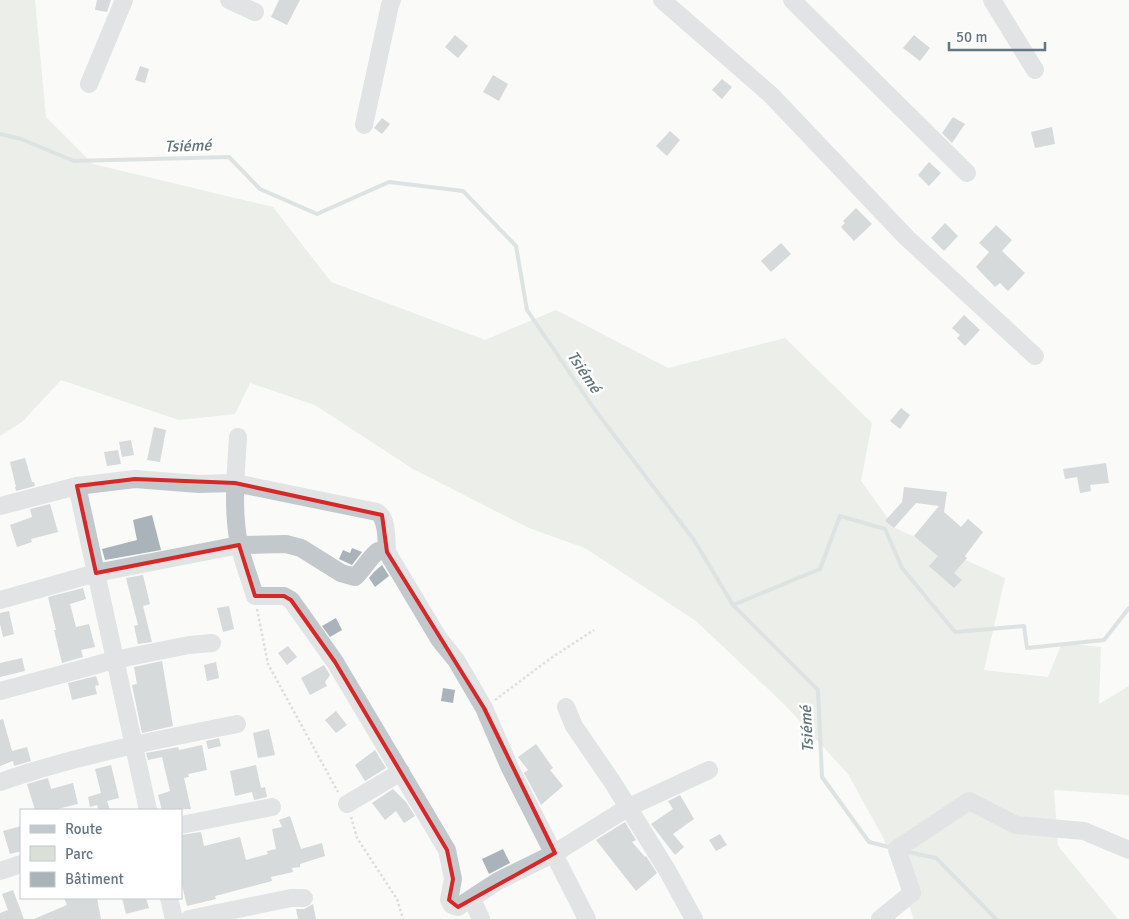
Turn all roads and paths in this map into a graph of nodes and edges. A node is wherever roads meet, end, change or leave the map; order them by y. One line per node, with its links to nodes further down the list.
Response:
1 (124, 0): 9 (street)
2 (229, 0): 7 (street)
3 (392, 0): 10 (street)
4 (662, 0): 12 (street)
5 (792, 0): 11 (street)
6 (992, 0): 8 (street)
7 (255, 12)
8 (1035, 70)
9 (89, 84)
10 (364, 125)
11 (967, 173)
12 (1035, 356)
13 (238, 437): 14 (street)
14 (235, 483): 15 (street); 17 (street); 18 (street)
15 (77, 486): 16 (street); 19 (street)
16 (0, 506)
17 (239, 545): 18 (street); 19 (street); 20 (street)
18 (387, 552): 27 (street)
19 (96, 573): 21 (street); 24 (street)
20 (255, 596): 31 (street); 33 (path)
21 (0, 600)
22 (594, 630): 27 (path)
23 (212, 644): 24 (street)
24 (114, 660): 25 (street); 29 (street)
25 (0, 691)
26 (566, 707): 35 (street)
27 (484, 708): 39 (street)
28 (237, 724): 29 (street)
29 (133, 744): 32 (street); 36 (street)
30 (709, 770): 35 (street)
31 (401, 772): 33 (street); 44 (street)
32 (0, 782)
33 (347, 804): 47 (path)
34 (272, 807): 37 (street)
35 (627, 808): 39 (street); 50 (street)
36 (148, 809)
37 (182, 825)
38 (1128, 851): 51 (street)
39 (555, 853): 44 (street); 49 (street)
40 (20, 864): 41 (street)
41 (0, 871)
42 (304, 898): 46 (street)
43 (169, 899): 45 (street)
44 (472, 899): 48 (street)
45 (174, 919)
46 (189, 919)
47 (403, 919)
48 (481, 919)
49 (587, 919)
50 (694, 919)
51 (880, 919)

